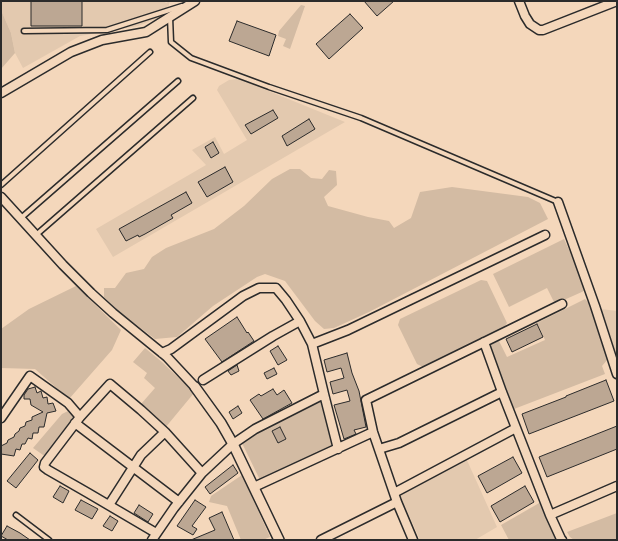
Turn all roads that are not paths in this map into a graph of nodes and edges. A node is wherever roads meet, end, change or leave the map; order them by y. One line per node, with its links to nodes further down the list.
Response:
1 (520, 1): 2 (street)
2 (617, 1)
3 (194, 2): 4 (street); 5 (lane)
4 (170, 17): 8 (street); 12 (lane)
5 (24, 31)
6 (150, 52): 10 (lane)
7 (178, 80): 13 (lane)
8 (1, 94)
9 (193, 98): 14 (lane)
10 (1, 185)
11 (1, 197): 13 (street)
12 (558, 202): 21 (street)
13 (21, 218): 14 (street)
14 (36, 235): 20 (street)
15 (545, 235): 19 (street)
16 (562, 304): 18 (street)
17 (300, 321): 19 (street); 20 (street); 22 (street)
18 (484, 342): 24 (street); 30 (street)
19 (312, 344): 25 (street)
20 (162, 353): 23 (street)
21 (617, 374)
22 (203, 380)
23 (195, 387): 31 (street)
24 (502, 392): 28 (street); 33 (street)
25 (324, 394): 31 (street); 32 (street)
26 (1, 418): 27 (street)
27 (77, 420): 29 (street); 34 (street); 41 (street)
28 (516, 428): 38 (street); 43 (street)
29 (165, 432): 34 (street); 35 (street)
30 (373, 432): 32 (street); 33 (street)
31 (233, 444): 35 (street); 37 (street)
32 (338, 449): 37 (street)
33 (379, 449): 38 (street)
34 (133, 467): 39 (street); 41 (street)
35 (202, 473): 39 (street)
36 (617, 486): 43 (street)
37 (254, 487): 46 (street)
38 (394, 493): 40 (street)
39 (179, 502): 44 (street)
40 (397, 502): 47 (street); 48 (street)
41 (109, 505): 44 (street)
42 (16, 515): 45 (lane)
43 (550, 515): 49 (street)
44 (154, 537)
45 (49, 540)
46 (279, 540)
47 (321, 540)
48 (413, 540)
49 (561, 540)

